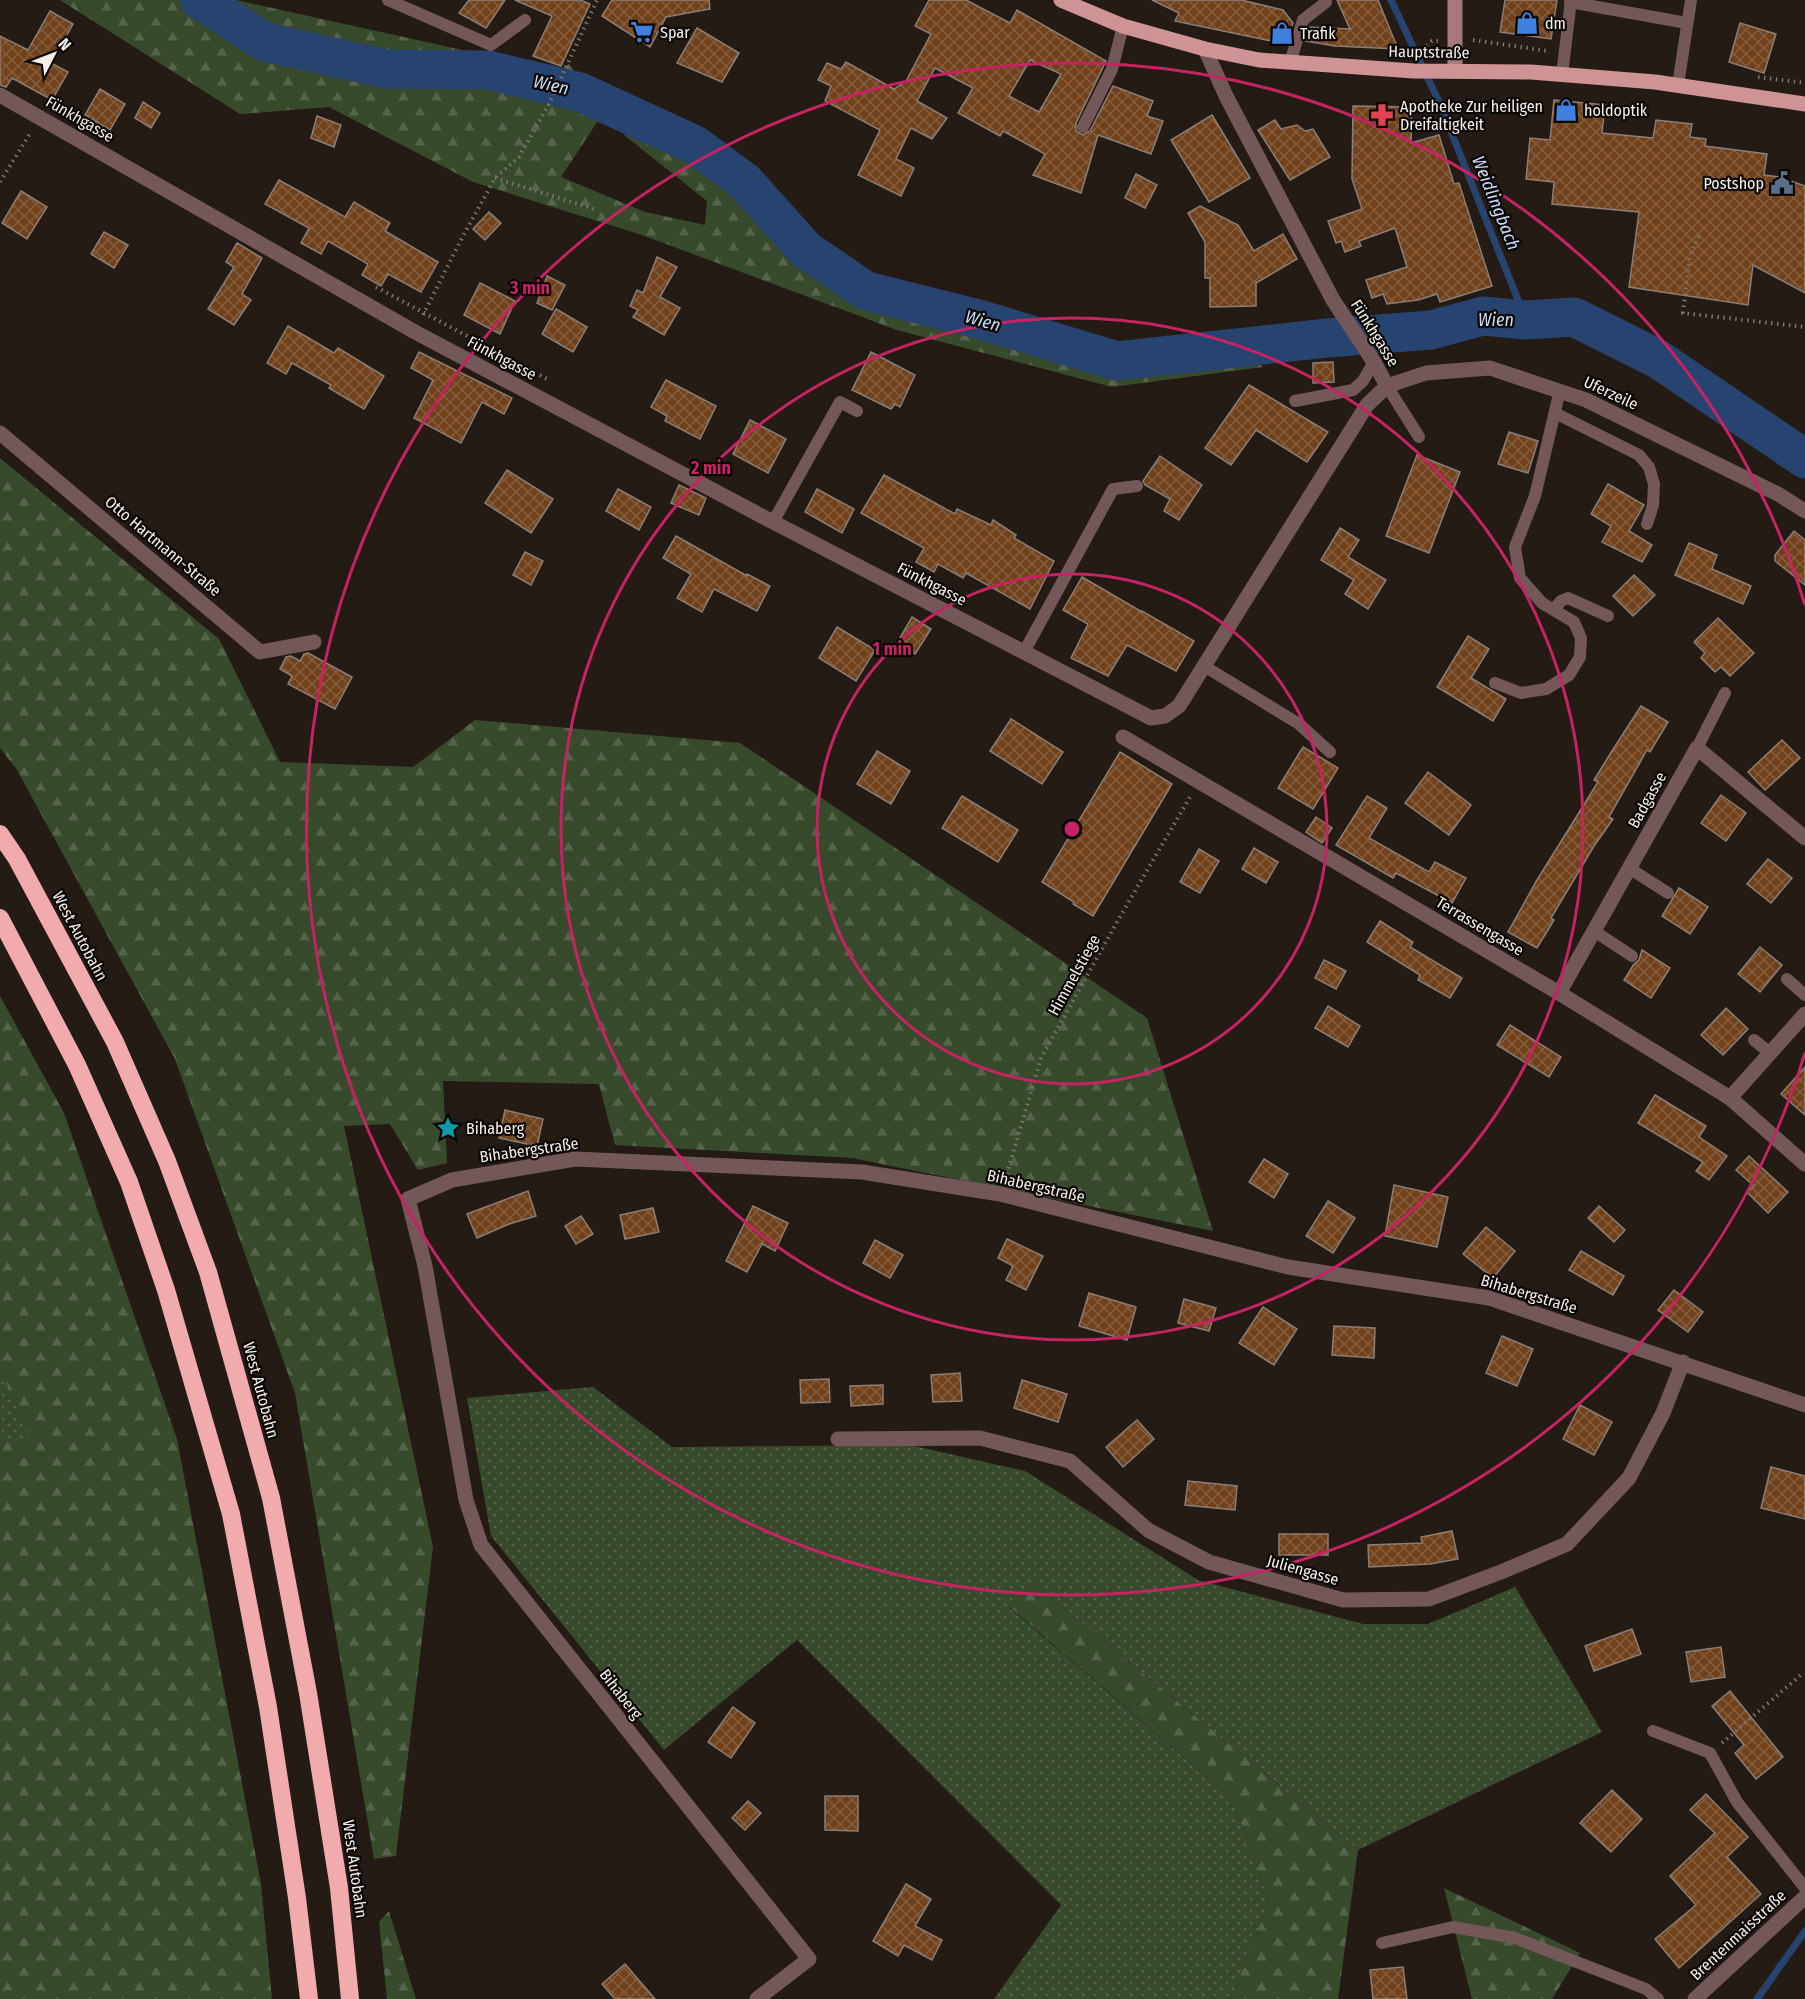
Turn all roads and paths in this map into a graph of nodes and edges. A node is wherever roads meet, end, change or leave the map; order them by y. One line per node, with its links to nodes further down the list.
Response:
1 (388, 0): 8 (lane)
2 (597, 0): 22 (path)
3 (1061, 0): 10 (main road, Hauptstraße)
4 (1455, 0): 15 (main road)
5 (1691, 0): 9 (lane)
6 (1571, 1): 9 (lane); 16 (lane)
7 (1326, 2): 14 (lane)
8 (525, 20)
9 (1687, 23): 17 (lane)
10 (1124, 26): 11 (main road, Hauptstraße); 21 (lane)
11 (1205, 48): 14 (main road, Hauptstraße); 30 (street, Fünkhgasse)
12 (1404, 49): 13 (path)
13 (1423, 49)
14 (1290, 63): 15 (main road, Hauptstraße)
15 (1455, 70): 16 (main road, Hauptstraße)
16 (1562, 75): 17 (main road, Hauptstraße)
17 (1678, 85): 19 (main road, Hauptstraße)
18 (0, 95): 20 (street, Fünkhgasse)
19 (1805, 104)
20 (40, 117): 23 (path); 29 (street, Fünkhgasse)
21 (1083, 127)
22 (495, 178): 24 (path); 27 (path)
23 (0, 182)
24 (594, 209)
25 (1699, 236): 28 (path)
26 (372, 284): 27 (path)
27 (424, 313): 29 (path); 31 (path)
28 (1805, 327)
29 (415, 332): 41 (street, Fünkhgasse)
30 (1374, 362): 32 (street, Fünkhgasse); 34 (lane)
31 (551, 381)
32 (1387, 386): 33 (street, Uferzeile); 38 (lane); 47 (street, Fünkhgasse)
33 (1560, 390): 36 (lane); 40 (street, Uferzeile)
34 (1295, 401)
35 (857, 411): 41 (lane)
36 (1555, 413): 42 (lane); 43 (lane)
37 (0, 433): 45 (street, Otto Hartmann-Straße)
38 (1419, 437)
39 (1137, 486): 46 (lane)
40 (1805, 511)
41 (773, 522): 46 (street, Fünkhgasse)
42 (1647, 524)
43 (1554, 609): 44 (lane); 48 (lane)
44 (1608, 616)
45 (314, 642)
46 (1024, 652): 47 (street, Fünkhgasse)
47 (1204, 666): 52 (lane)
48 (1495, 683)
49 (1725, 693): 51 (lane)
50 (1123, 738): 53 (street, Terrassengasse)
51 (1697, 748): 55 (street); 56 (street, Badgasse)
52 (1330, 752)
53 (1200, 781): 62 (street, Terrassengasse); 69 (path, Himmelstiege)
54 (0, 834): 81 (highway, West Autobahn)
55 (1805, 837)
56 (1629, 868): 57 (lane); 59 (street, Badgasse)
57 (1668, 893)
58 (0, 918): 80 (highway)
59 (1594, 931): 60 (lane); 62 (street, Badgasse)
60 (1632, 956)
61 (1787, 979): 63 (lane)
62 (1559, 993): 67 (street, Terrassengasse)
63 (1805, 995)
64 (1805, 1014): 66 (street)
65 (1754, 1040): 66 (lane)
66 (1770, 1053): 67 (street)
67 (1730, 1098): 68 (street, Terrassengasse)
68 (1805, 1164)
69 (1000, 1194): 70 (street, Bihabergstraße); 71 (street, Bihabergstraße)
70 (1683, 1362): 72 (street, Bihabergstraße); 73 (street, Juliengasse)
71 (443, 1363): 82 (street, Bihaberg)
72 (1805, 1405)
73 (838, 1439)
74 (1803, 1673): 76 (path)
75 (1653, 1731): 76 (lane)
76 (1710, 1753): 77 (lane)
77 (1805, 1888)
78 (1805, 1897): 84 (street, Brentenmaisstraße)
79 (1382, 1943): 83 (lane)
80 (309, 1999)
81 (350, 1999)
82 (757, 1999)
83 (1658, 1999)
84 (1695, 1999)

